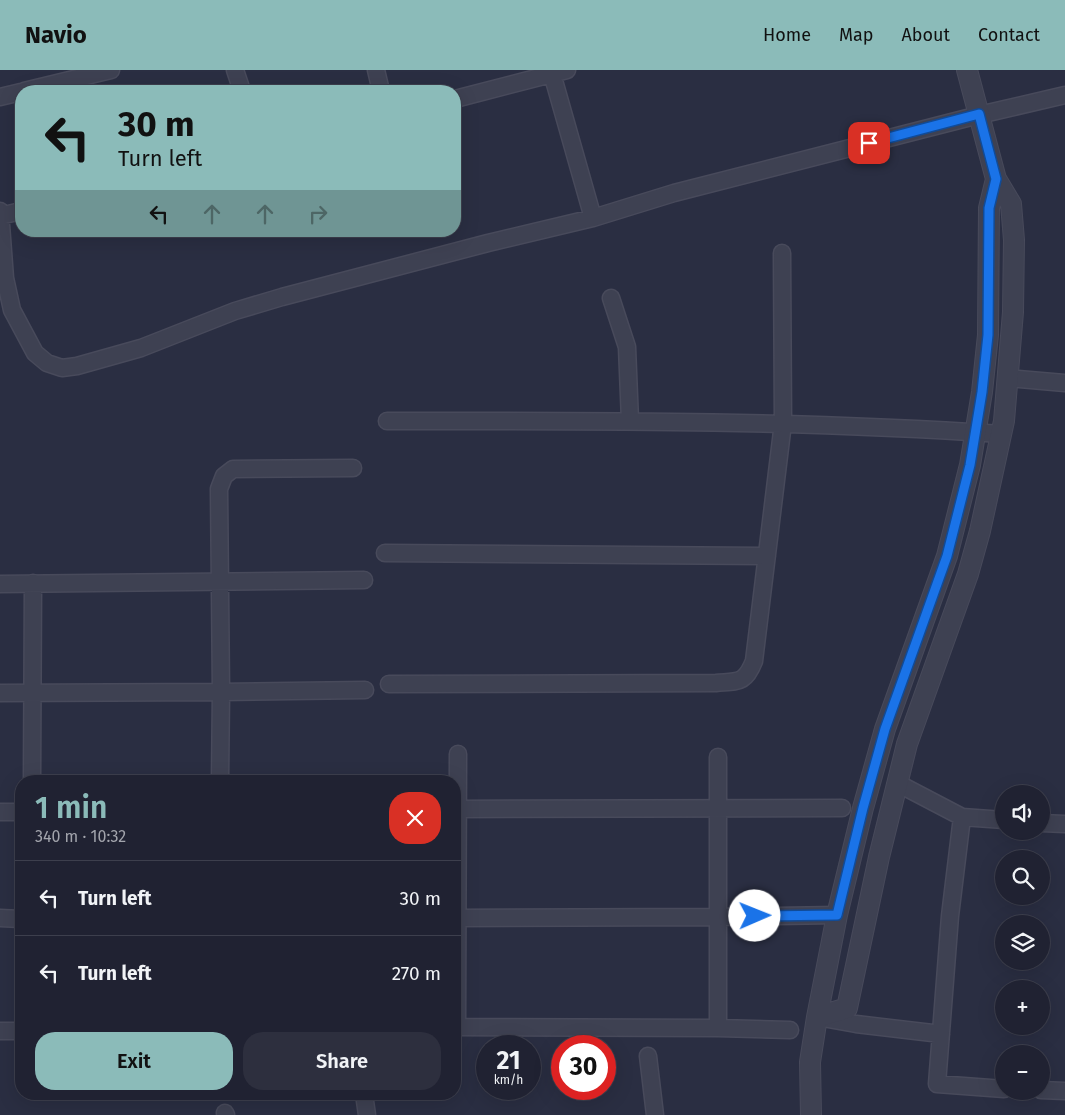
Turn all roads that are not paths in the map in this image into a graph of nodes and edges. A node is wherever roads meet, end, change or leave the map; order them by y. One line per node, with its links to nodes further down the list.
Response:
1 (111, 70): 6 (street)
2 (236, 70): 7 (street)
3 (376, 70): 8 (street)
4 (967, 70): 13 (street)
5 (557, 71): 12 (street); 18 (street)
6 (50, 85)
7 (240, 85)
8 (380, 85)
9 (15, 94): 11 (street)
10 (1065, 95): 13 (street)
11 (0, 97)
12 (461, 97)
13 (979, 114): 14 (street); 18 (street)
14 (996, 179): 21 (street); 26 (street)
15 (0, 211): 17 (street)
16 (15, 212): 17 (street)
17 (0, 216): 18 (street)
18 (594, 218)
19 (782, 253): 25 (street)
20 (611, 298): 24 (street)
21 (1008, 378): 22 (street); 27 (street)
22 (1065, 383)
23 (387, 421): 24 (street)
24 (630, 421): 25 (street)
25 (783, 423): 26 (street); 30 (street)
26 (975, 432): 27 (street); 42 (street)
27 (1001, 434): 46 (street)
28 (353, 468): 32 (street)
29 (386, 553): 30 (street)
30 (767, 556): 35 (street)
31 (364, 580): 32 (street)
32 (220, 582): 33 (street); 37 (street)
33 (33, 583): 34 (street); 39 (street)
34 (0, 584)
35 (389, 684)
36 (364, 690): 37 (street)
37 (221, 692): 39 (street); 44 (street)
38 (0, 693): 39 (street)
39 (33, 693): 43 (street)
40 (458, 754): 45 (street)
41 (718, 756): 47 (street)
42 (873, 774): 46 (street); 56 (street)
43 (32, 775)
44 (220, 775)
45 (457, 775)
46 (898, 783): 52 (street); 61 (street)
47 (718, 808): 48 (street); 49 (street); 57 (street)
48 (842, 808)
49 (461, 809)
50 (0, 812): 51 (street)
51 (15, 812)
52 (962, 817): 53 (street); 67 (street)
53 (995, 819)
54 (1050, 823): 55 (street)
55 (1065, 824)
56 (837, 915): 57 (street); 61 (street)
57 (718, 917): 59 (street); 63 (street)
58 (0, 918): 60 (street)
59 (461, 918)
60 (15, 919)
61 (817, 1017): 67 (street); 75 (street)
62 (461, 1027): 63 (street)
63 (718, 1028): 64 (street)
64 (790, 1030)
65 (0, 1031): 66 (street)
66 (15, 1031)
67 (941, 1034): 69 (street)
68 (648, 1056): 74 (street)
69 (995, 1088)
70 (1050, 1090): 71 (street)
71 (1065, 1090)
72 (365, 1100): 73 (street)
73 (366, 1115)
74 (655, 1115)
75 (811, 1115)

